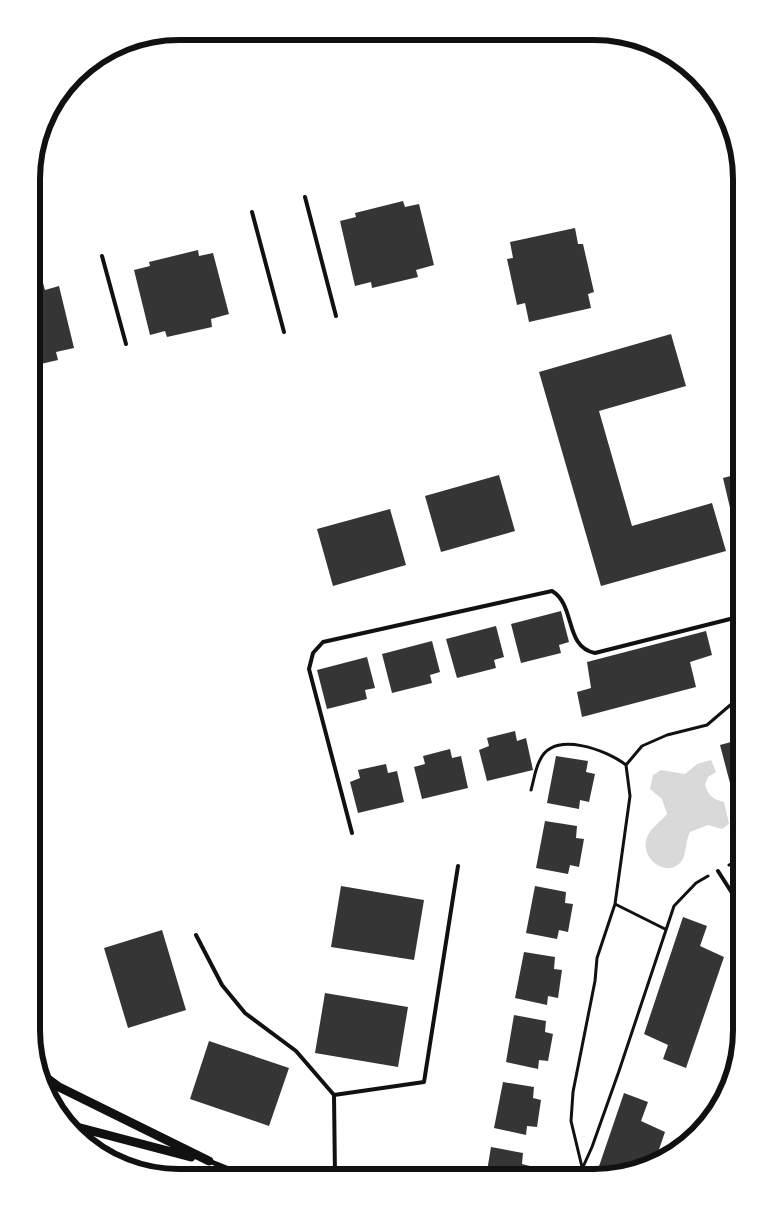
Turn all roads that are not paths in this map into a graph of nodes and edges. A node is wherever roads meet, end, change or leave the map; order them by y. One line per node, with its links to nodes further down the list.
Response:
1 (305, 196): 4 (lane)
2 (252, 212): 5 (lane)
3 (102, 256): 6 (lane)
4 (336, 316)
5 (284, 332)
6 (126, 344)
7 (733, 618): 8 (lane)
8 (352, 833)
9 (458, 866): 14 (lane)
10 (718, 871): 11 (lane)
11 (733, 894)
12 (196, 936): 14 (lane)
13 (50, 1080): 16 (street)
14 (334, 1095): 18 (lane)
15 (81, 1128): 16 (street)
16 (209, 1161): 17 (street)
17 (229, 1169)
18 (335, 1169)

